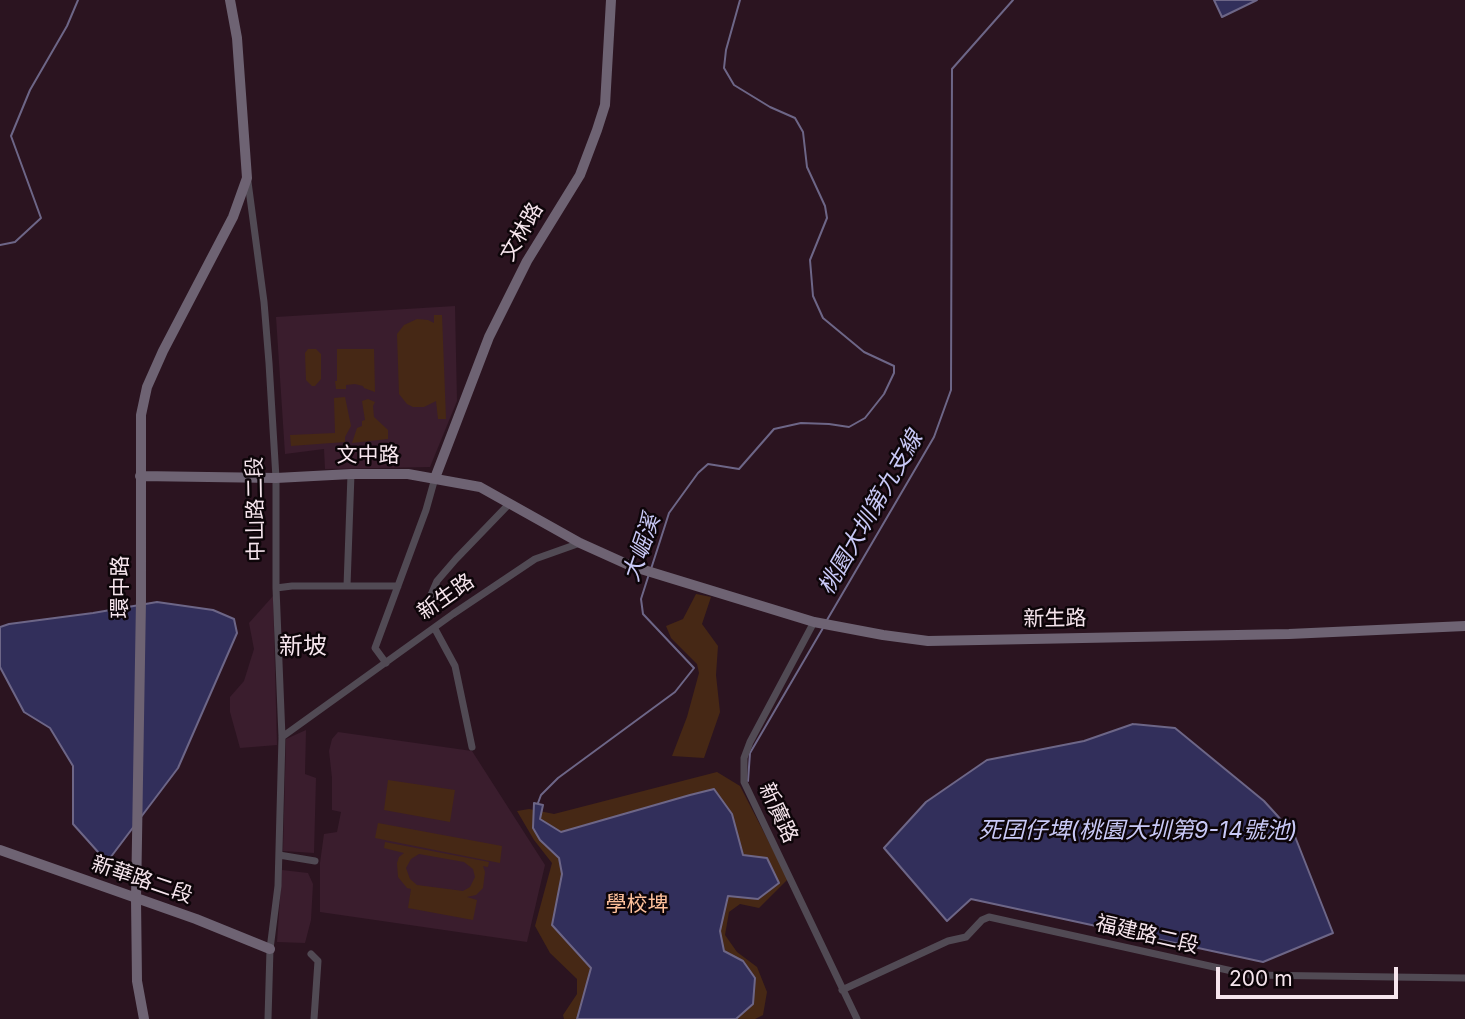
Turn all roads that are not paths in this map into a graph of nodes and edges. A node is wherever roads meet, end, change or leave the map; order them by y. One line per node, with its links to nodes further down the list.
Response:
1 (230, 0): 3 (street, 中山路二段)
2 (611, 0): 7 (street, 文林路)
3 (247, 178): 5 (street, 環中路); 6 (street, 中山路二段)
4 (351, 474): 6 (street, 文中路); 7 (street, 文中路); 10 (street)
5 (141, 476): 6 (street, 文中路); 23 (street, 環中路)
6 (276, 478): 12 (street, 中山路二段)
7 (435, 478): 8 (street, 文中路); 11 (street)
8 (510, 503): 9 (street, 文中路); 13 (street)
9 (580, 543): 14 (street, 新生路); 16 (street, 新生路)
10 (347, 586): 11 (street); 12 (street)
11 (398, 586): 17 (street)
12 (276, 588): 18 (street, 中山路二段)
13 (431, 595)
14 (814, 622): 15 (street, 新生路); 27 (street, 新廣路)
15 (1465, 626)
16 (435, 629): 17 (street, 新生路); 19 (street)
17 (386, 663): 18 (street, 新生路)
18 (282, 737): 21 (street, 中山路二段)
19 (472, 747)
20 (0, 850): 23 (street, 新華路二段)
21 (279, 855): 22 (street); 24 (street, 中山路二段)
22 (315, 861)
23 (135, 899): 24 (street, 新華路二段); 28 (street, 環中路)
24 (271, 949): 29 (street, 中山路二段)
25 (311, 954): 30 (street)
26 (1465, 978): 27 (street, 福建路二段)
27 (842, 990): 31 (street, 新廣路)
28 (144, 1019)
29 (268, 1019)
30 (314, 1019)
31 (857, 1019)

